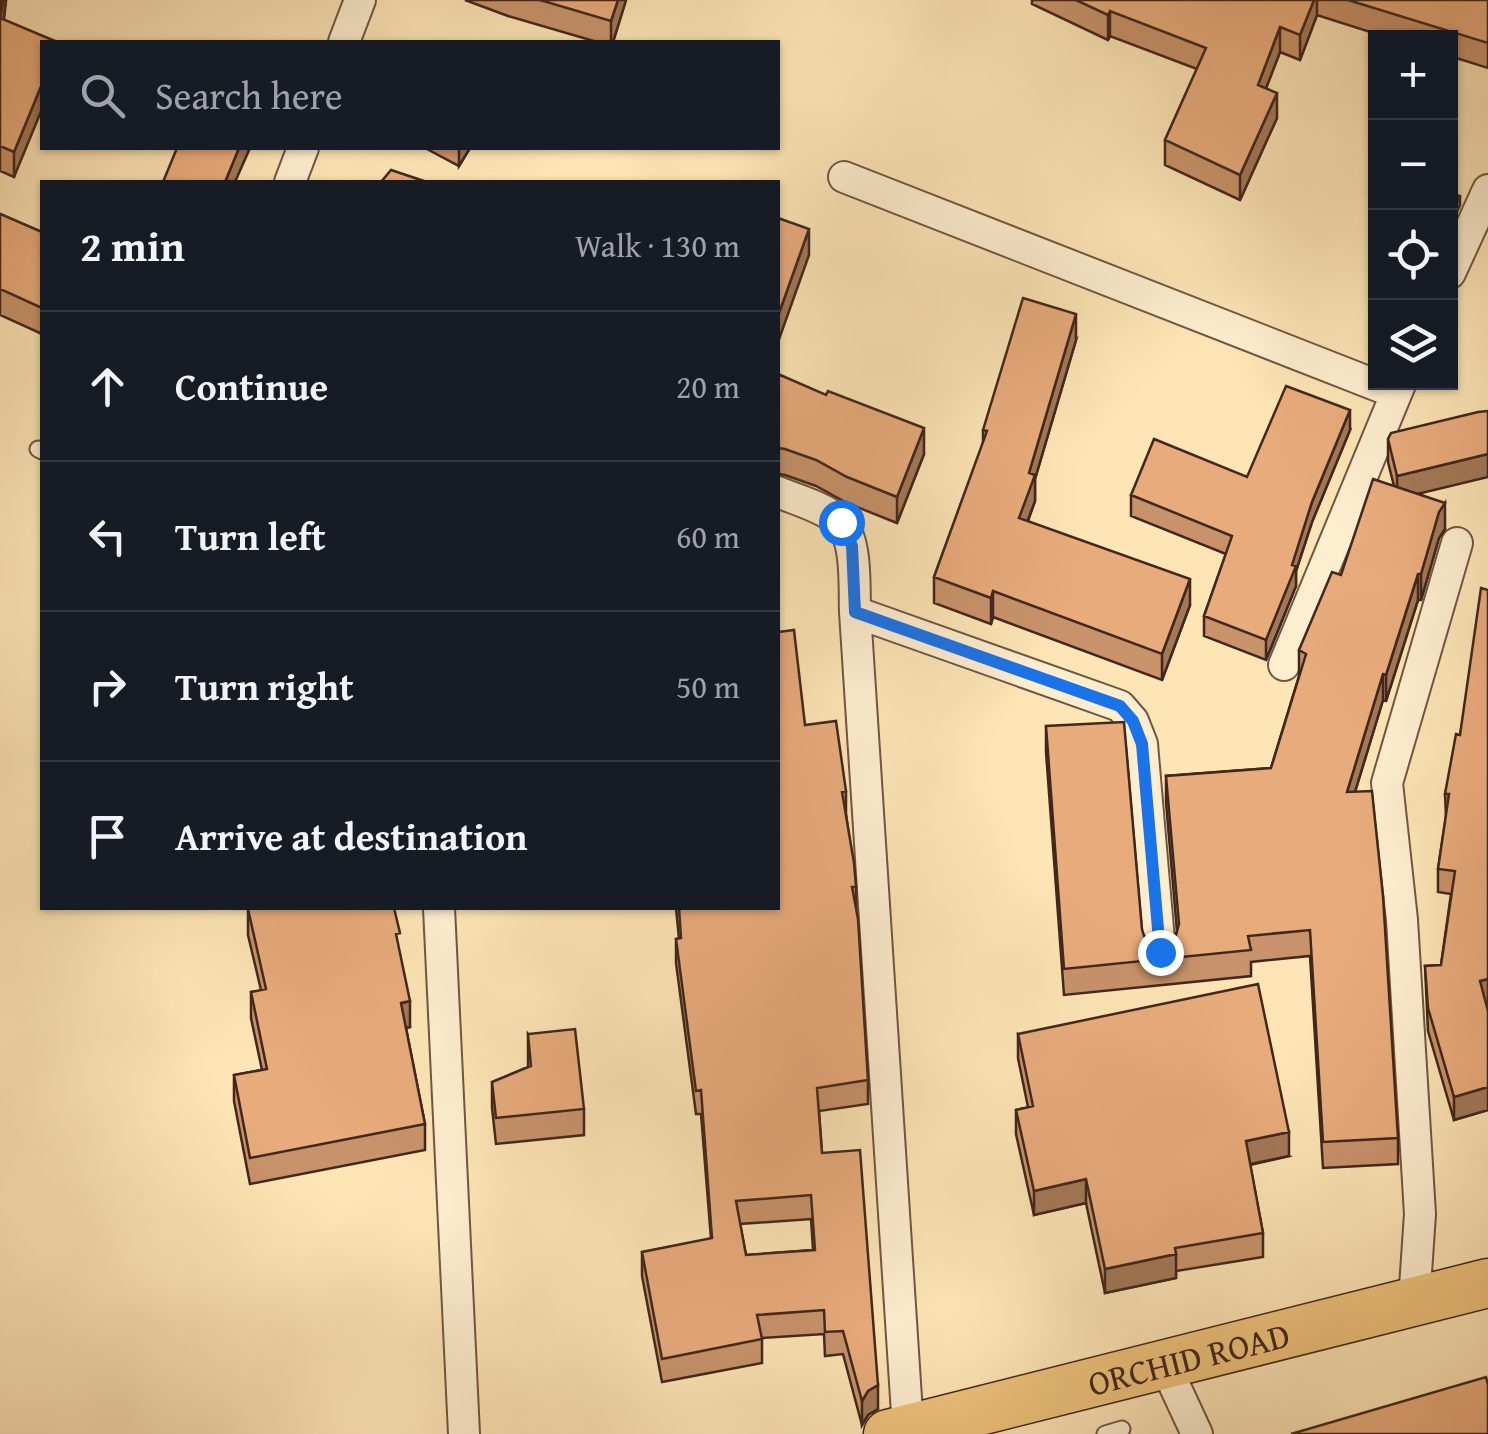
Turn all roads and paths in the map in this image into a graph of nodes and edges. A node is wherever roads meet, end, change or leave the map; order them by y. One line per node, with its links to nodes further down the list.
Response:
1 (360, 0): 2 (street)
2 (345, 40)
3 (302, 150): 5 (street)
4 (844, 177): 8 (street)
5 (291, 180)
6 (1488, 190): 7 (street)
7 (1458, 255)
8 (1368, 377)
9 (1397, 390): 13 (street)
10 (780, 493): 12 (street)
11 (1457, 543): 17 (street)
12 (855, 612): 15 (street); 20 (street)
13 (1284, 665)
14 (438, 910): 21 (street)
15 (1160, 952)
16 (1488, 1283): 17 (main road, ORCHID ROAD)
17 (1414, 1302): 18 (main road, ORCHID ROAD)
18 (1165, 1366): 20 (main road, ORCHID ROAD); 23 (street)
19 (1122, 1430): 22 (lane)
20 (898, 1431)
21 (464, 1434)
22 (1105, 1434)
23 (1196, 1434)

